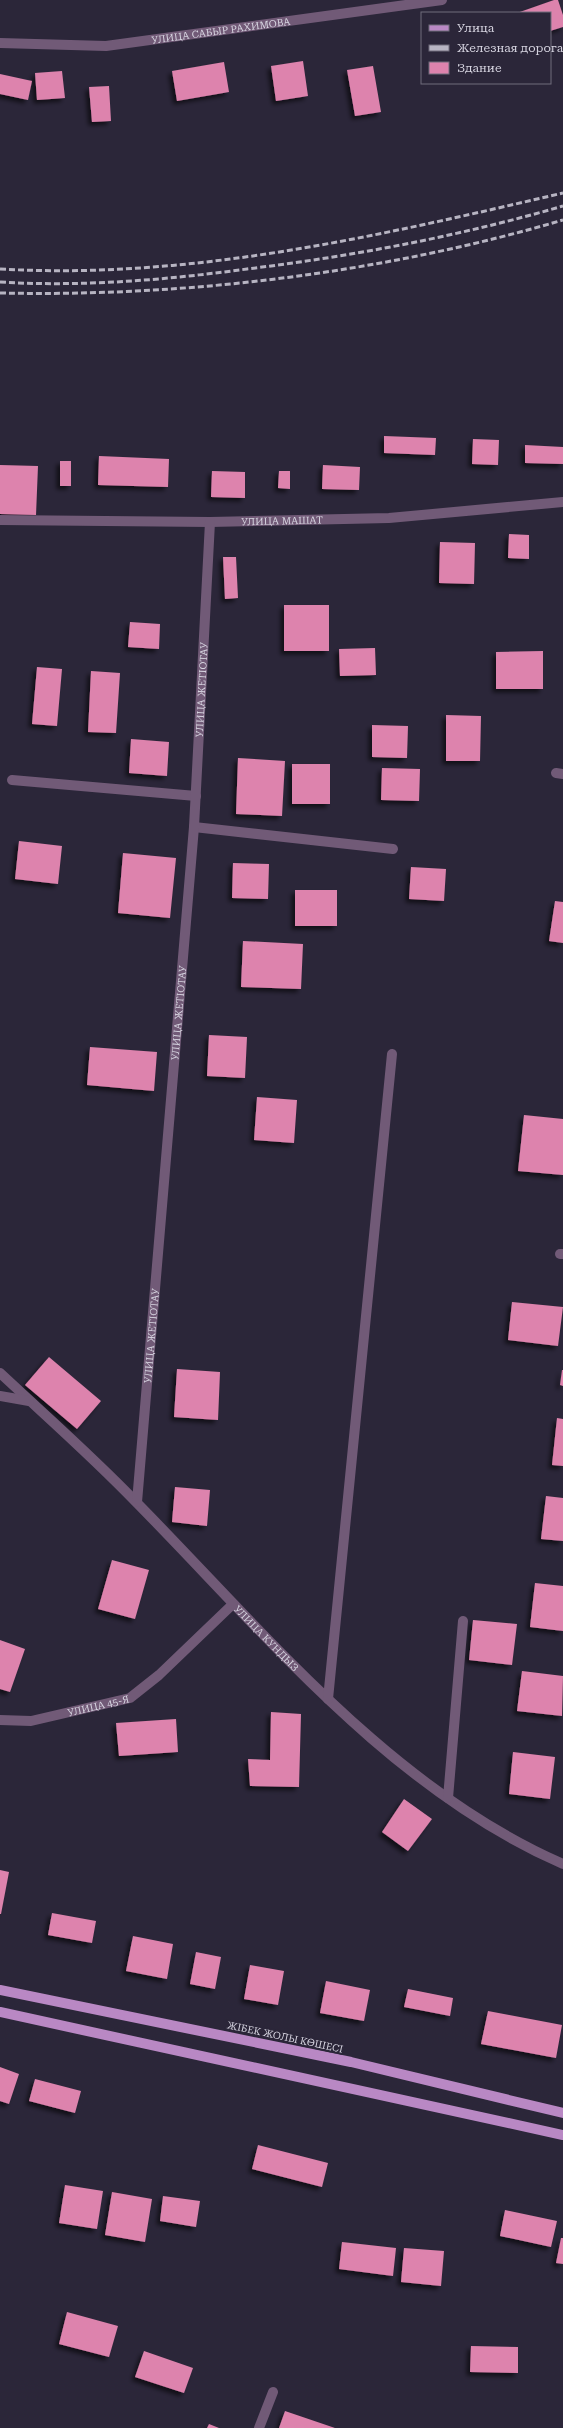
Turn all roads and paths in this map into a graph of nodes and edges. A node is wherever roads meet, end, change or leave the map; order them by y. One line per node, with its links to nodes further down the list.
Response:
1 (442, 0): 2 (street, УЛИЦА САБЫР РАХИМОВА)
2 (0, 43)
3 (563, 502): 5 (street, УЛИЦА МАШАТ)
4 (0, 520): 5 (street, УЛИЦА МАШАТ)
5 (210, 522): 7 (street, УЛИЦА ЖЕТІОТАУ)
6 (12, 780): 7 (street)
7 (196, 796): 8 (street, УЛИЦА ЖЕТІОТАУ)
8 (194, 826): 9 (street); 14 (street, УЛИЦА ЖЕТІОТАУ)
9 (393, 849)
10 (392, 1054): 17 (street)
11 (0, 1373): 13 (street, УЛИЦА КУНДЫЗ)
12 (0, 1396): 13 (street)
13 (30, 1402): 14 (street, УЛИЦА КУНДЫЗ)
14 (136, 1502): 15 (street, УЛИЦА КУНДЫЗ)
15 (233, 1604): 17 (street, УЛИЦА КУНДЫЗ); 18 (street, УЛИЦА 45-Я)
16 (463, 1621): 19 (street)
17 (328, 1699): 19 (street, УЛИЦА КУНДЫЗ)
18 (0, 1720)
19 (448, 1798): 20 (street, УЛИЦА КУНДЫЗ)
20 (563, 1864)
21 (0, 1990): 23 (main road, ЖІБЕК ЖОЛЫ КӨШЕСІ)
22 (0, 2012): 24 (main road)
23 (563, 2113)
24 (563, 2135)
25 (273, 2392): 26 (street)
26 (259, 2428)

